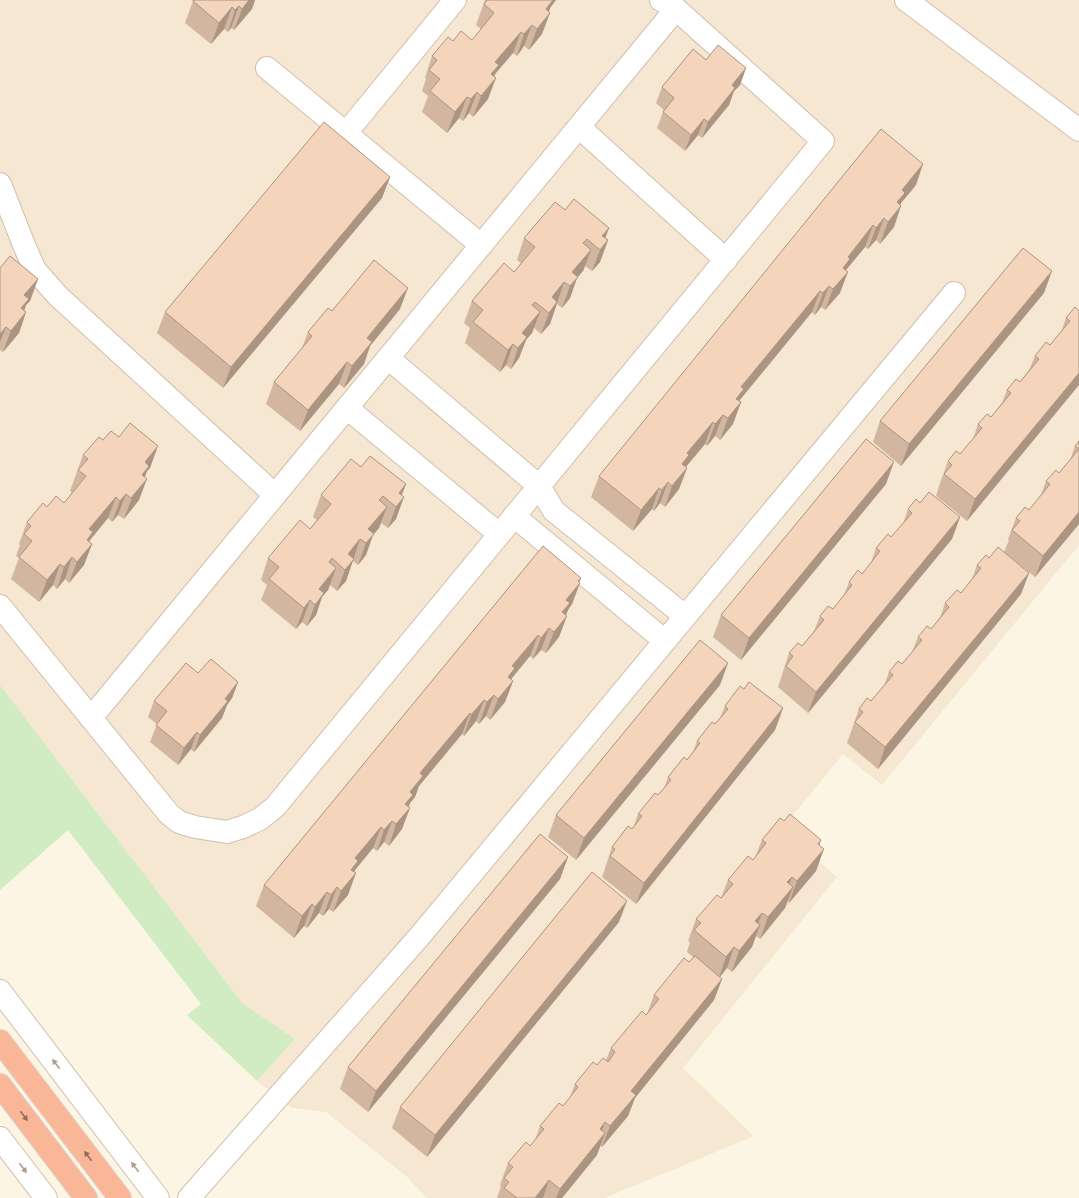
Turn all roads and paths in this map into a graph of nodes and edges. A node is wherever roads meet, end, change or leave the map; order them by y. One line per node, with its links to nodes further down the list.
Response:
1 (455, 0): 7 (street)
2 (906, 0): 6 (street)
3 (668, 4): 5 (street); 10 (street)
4 (267, 68): 7 (street)
5 (579, 127): 9 (street); 10 (street)
6 (1079, 130)
7 (346, 133): 9 (street)
8 (0, 184): 15 (street)
9 (481, 245): 12 (street)
10 (726, 260): 14 (street)
11 (954, 293): 19 (street)
12 (388, 358): 13 (street); 14 (street)
13 (347, 408): 15 (street); 17 (street)
14 (539, 486): 16 (street); 19 (street)
15 (275, 495): 21 (street)
16 (514, 516): 17 (street); 20 (street)
17 (499, 534): 21 (street)
18 (0, 606): 21 (street)
19 (685, 616): 20 (street)
20 (665, 641): 30 (street)
21 (91, 718)
22 (0, 990): 29 (street, one-way to 22)
23 (0, 1041): 28 (highway, one-way to 23)
24 (0, 1085): 27 (highway, one-way to 27)
25 (0, 1138): 26 (street, one-way to 26)
26 (46, 1198)
27 (86, 1198)
28 (120, 1198)
29 (158, 1198)
30 (189, 1198)

